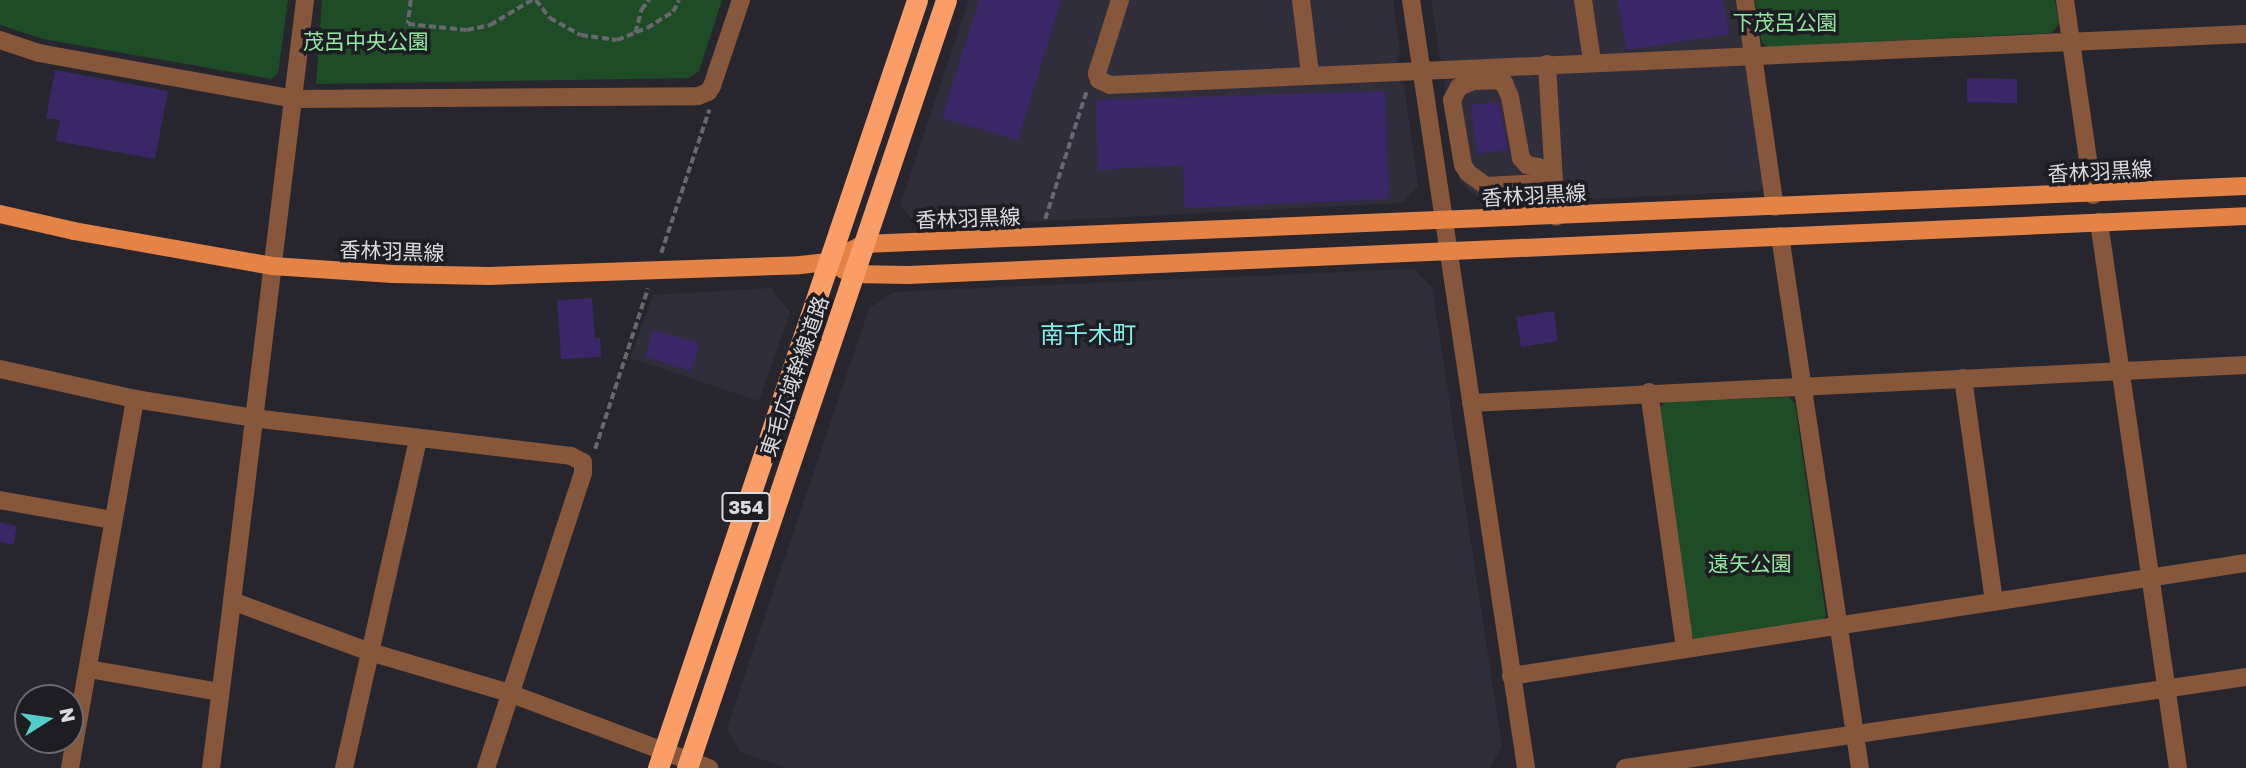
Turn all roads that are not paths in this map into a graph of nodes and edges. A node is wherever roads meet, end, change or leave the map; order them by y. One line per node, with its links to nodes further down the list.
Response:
1 (305, 0): 19 (street)
2 (741, 0): 19 (street)
3 (917, 0): 32 (highway, 東毛広域幹線道路 / 354)
4 (946, 0): 30 (highway, 東毛広域幹線道路 / 354)
5 (1120, 0): 18 (street)
6 (1301, 0): 18 (street)
7 (1411, 0): 17 (street)
8 (1583, 0): 15 (street)
9 (1745, 0): 14 (street)
10 (2065, 0): 13 (street)
11 (2246, 34): 13 (street)
12 (0, 40): 19 (street)
13 (2071, 40): 14 (street); 22 (street)
14 (1754, 55): 15 (street); 23 (street)
15 (1592, 61): 16 (street)
16 (1547, 64): 17 (street); 20 (street)
17 (1421, 71): 18 (street); 27 (street)
18 (1310, 74)
19 (293, 99): 33 (street)
20 (1549, 173): 20 (street); 26 (street)
21 (2246, 186): 22 (main road, 香林羽黒線)
22 (2093, 195): 23 (main road, 香林羽黒線)
23 (1775, 207): 26 (main road, 香林羽黒線)
24 (0, 214): 33 (main road, 香林羽黒線)
25 (2246, 216): 28 (main road, 香林羽黒線)
26 (1556, 217): 27 (main road, 香林羽黒線)
27 (1444, 222): 30 (main road, 香林羽黒線); 31 (street)
28 (2099, 222): 29 (main road, 香林羽黒線); 37 (street)
29 (1780, 236): 31 (main road, 香林羽黒線); 39 (street)
30 (864, 244): 32 (main road, 香林羽黒線); 34 (highway, 東毛広域幹線道路 / 354)
31 (1447, 251): 34 (main road, 香林羽黒線); 42 (street)
32 (828, 262): 33 (main road, 香林羽黒線); 34 (main road, 香林羽黒線); 61 (highway, 東毛広域幹線道路 / 354)
33 (272, 266): 43 (street)
34 (852, 274): 62 (highway, 東毛広域幹線道路 / 354)
35 (2246, 365): 37 (street)
36 (0, 369): 41 (street)
37 (2121, 370): 38 (street); 48 (street)
38 (1963, 378): 39 (street); 50 (street)
39 (1804, 386): 40 (street); 51 (street)
40 (1649, 392): 42 (street); 52 (street)
41 (135, 399): 43 (street); 46 (street)
42 (1471, 402): 55 (street)
43 (253, 418): 44 (street); 49 (street)
44 (418, 440): 53 (street); 59 (street)
45 (0, 500): 46 (street)
46 (112, 520): 54 (street)
47 (2246, 563): 48 (street)
48 (2150, 578): 50 (street); 57 (street)
49 (232, 601): 53 (street); 58 (street)
50 (1994, 602): 51 (street)
51 (1838, 626): 52 (street); 60 (street)
52 (1685, 648): 55 (street)
53 (370, 652): 59 (street); 65 (street)
54 (89, 669): 58 (street); 63 (street)
55 (1511, 676): 67 (street)
56 (2246, 677): 57 (street)
57 (2165, 688): 60 (street); 70 (street)
58 (220, 692): 64 (street)
59 (509, 693): 61 (street); 66 (street)
60 (1855, 736): 68 (street); 69 (street)
61 (661, 760): 62 (street)
62 (695, 766)
63 (70, 768)
64 (211, 768)
65 (344, 768)
66 (486, 768)
67 (1526, 768)
68 (1625, 768)
69 (1860, 768)
70 (2178, 768)

